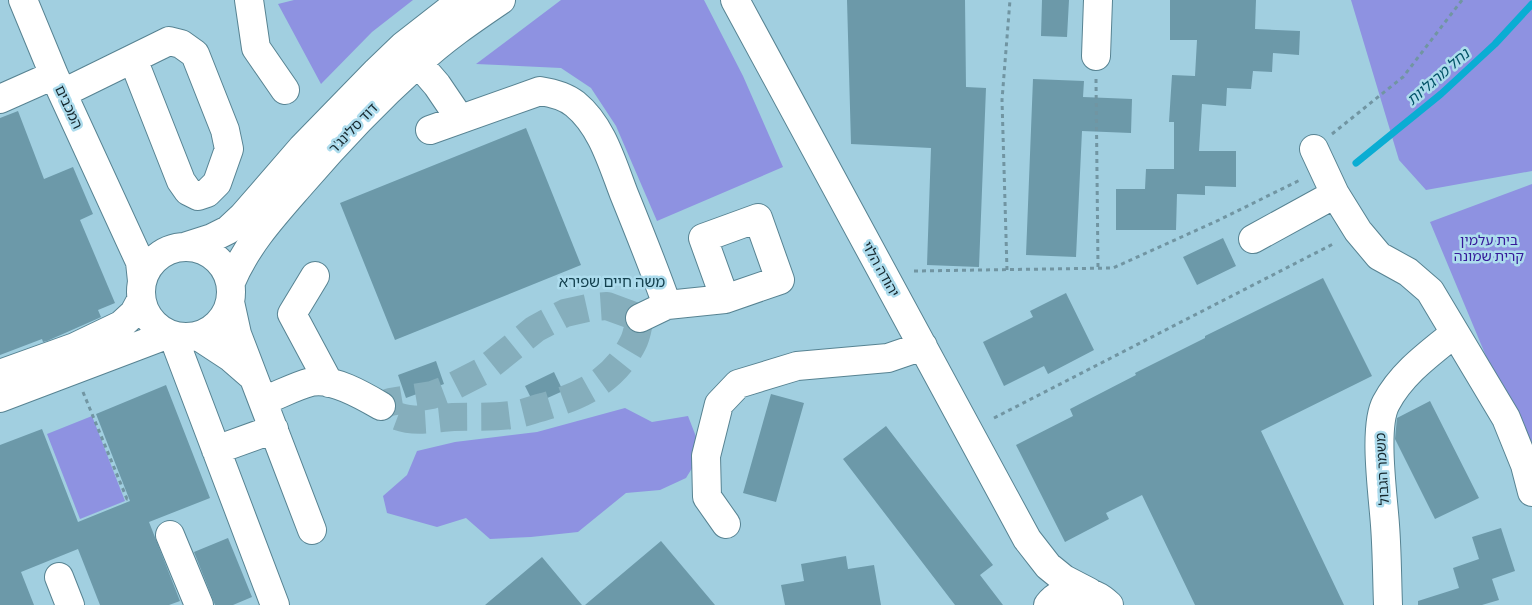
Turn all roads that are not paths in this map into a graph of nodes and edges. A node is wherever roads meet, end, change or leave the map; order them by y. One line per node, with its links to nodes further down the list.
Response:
1 (23, 0): 10 (street, המכבים)
2 (249, 0): 11 (street)
3 (462, 0): 19 (street, דוד סלינג'ר)
4 (502, 0): 9 (street, דוד סלינג'ר)
5 (735, 0): 28 (street, יהודה הלוי)
6 (1098, 0): 7 (street)
7 (1096, 56)
8 (132, 59): 8 (street); 10 (street)
9 (418, 63): 13 (street); 22 (street, דוד סלינג'ר)
10 (58, 84): 12 (street); 17 (street, המכבים)
11 (285, 90)
12 (0, 99)
13 (460, 119): 14 (street); 24 (street)
14 (430, 130)
15 (1319, 159): 16 (street)
16 (1335, 194): 18 (street); 26 (street)
17 (118, 214): 19 (street, המכבים); 21 (street, המכבים)
18 (1253, 239)
19 (180, 247): 21 (street); 22 (street)
20 (315, 276): 31 (street)
21 (142, 290): 27 (street); 30 (street)
22 (231, 292): 27 (street); 32 (street)
23 (725, 299): 24 (street)
24 (667, 305): 25 (street)
25 (640, 318)
26 (1456, 333): 38 (street); 50 (street, משמר הגבול)
27 (180, 335): 29 (street); 32 (street); 37 (street)
28 (923, 346): 39 (street); 42 (street, יהודה הלוי)
29 (105, 359): 33 (street); 35 (street)
30 (0, 374)
31 (329, 383): 32 (street); 34 (street)
32 (259, 390): 36 (street)
33 (0, 398)
34 (381, 406)
35 (0, 414)
36 (274, 429): 37 (street); 40 (street)
37 (216, 450): 47 (street)
38 (1532, 492)
39 (726, 524)
40 (312, 530)
41 (170, 535): 46 (street)
42 (1027, 539): 44 (street, יהודה הלוי); 48 (street, יהודה הלוי)
43 (59, 577): 45 (street)
44 (1104, 601): 49 (street)
45 (70, 605)
46 (199, 605)
47 (275, 605)
48 (1042, 605)
49 (1048, 605)
50 (1388, 605)

